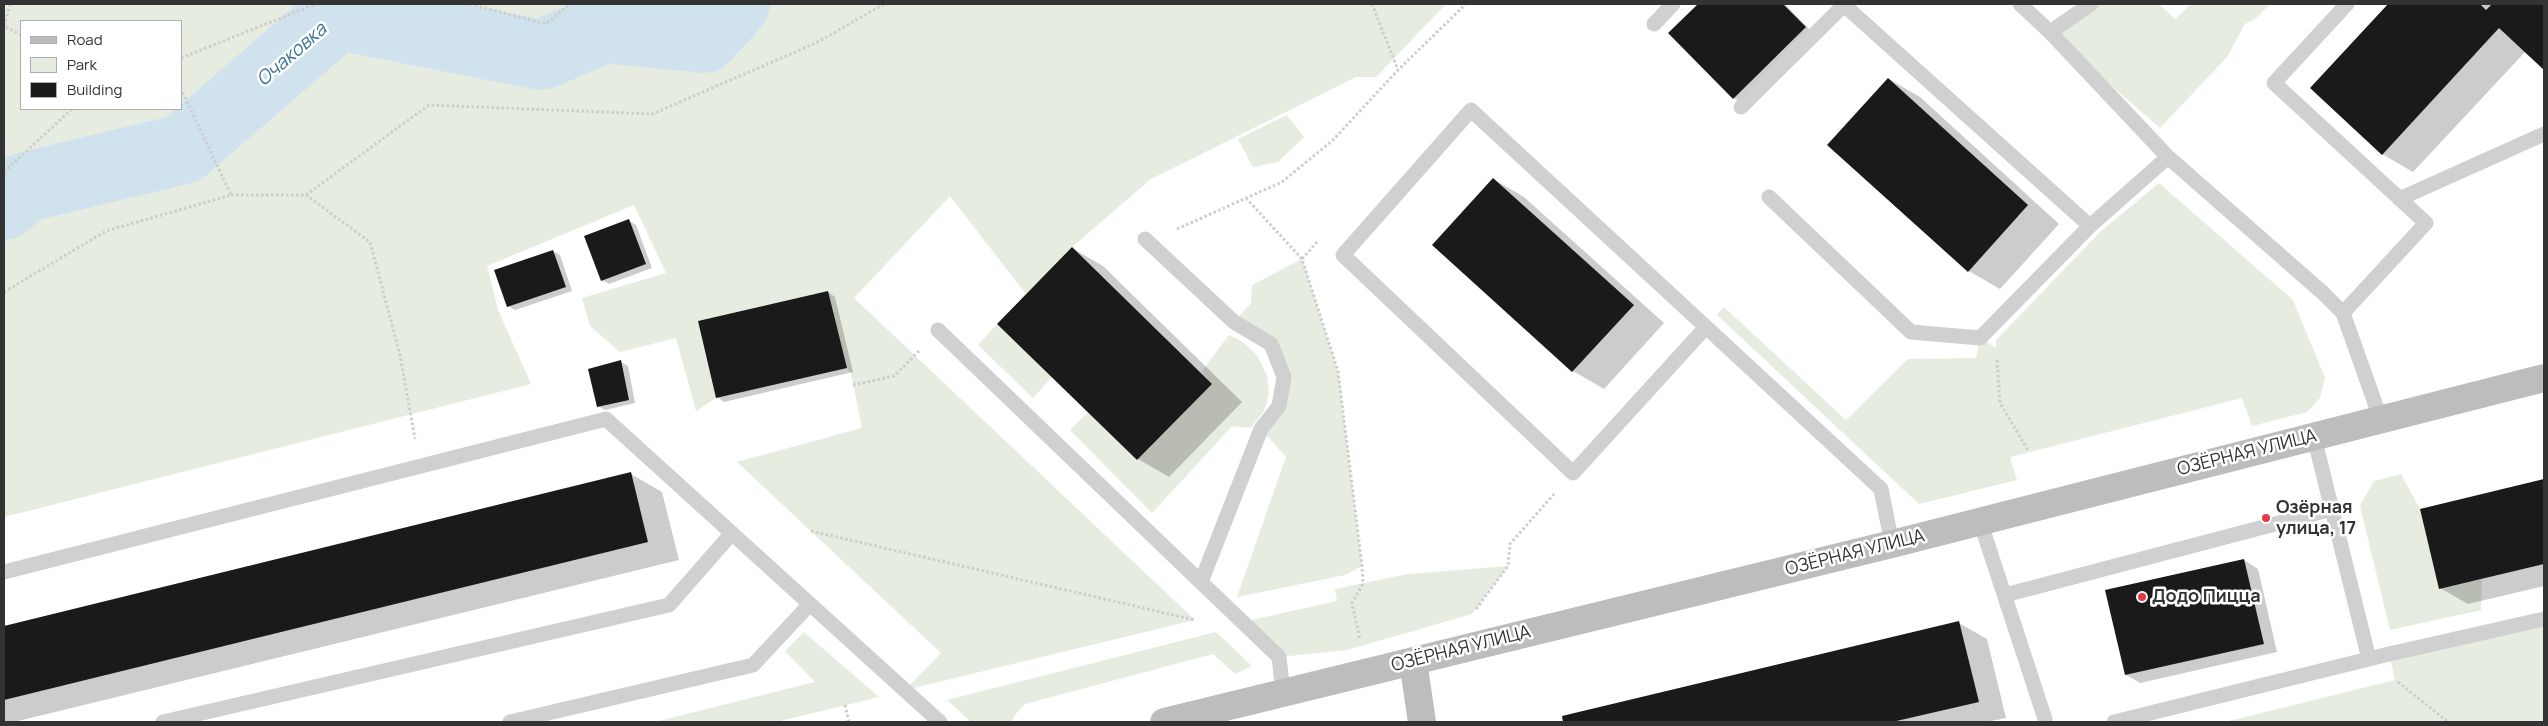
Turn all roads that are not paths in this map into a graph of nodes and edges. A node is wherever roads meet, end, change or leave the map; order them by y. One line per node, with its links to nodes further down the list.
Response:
1 (1673, 4): 5 (lane)
2 (2020, 4): 6 (lane)
3 (2091, 4): 6 (lane)
4 (2347, 4): 11 (lane)
5 (1654, 24)
6 (2050, 32): 9 (lane)
7 (1742, 107): 12 (lane)
8 (2544, 134): 11 (lane)
9 (2168, 157): 12 (lane); 14 (lane)
10 (1769, 197): 12 (lane)
11 (2399, 199): 14 (lane)
12 (2090, 226)
13 (1145, 239): 25 (lane)
14 (2343, 313): 18 (lane)
15 (1706, 327): 15 (lane); 23 (lane)
16 (938, 330): 25 (lane)
17 (2544, 378): 18 (street, ОЗЁРНАЯ УЛИЦА)
18 (2381, 420): 19 (street, ОЗЁРНАЯ УЛИЦА)
19 (2314, 436): 20 (lane); 21 (street, ОЗЁРНАЯ УЛИЦА)
20 (2332, 509): 26 (lane); 29 (lane)
21 (1980, 521): 23 (street, ОЗЁРНАЯ УЛИЦА); 26 (lane)
22 (732, 533): 24 (lane); 27 (lane); 33 (lane)
23 (1892, 544): 30 (street, ОЗЁРНАЯ УЛИЦА)
24 (4, 572)
25 (1201, 582): 31 (lane)
26 (2005, 595): 32 (lane)
27 (810, 604): 34 (lane); 35 (lane)
28 (2544, 619): 29 (lane)
29 (2370, 659): 38 (lane)
30 (1413, 661): 31 (street, ОЗЁРНАЯ УЛИЦА); 37 (street)
31 (1283, 693): 36 (street, ОЗЁРНАЯ УЛИЦА)
32 (2043, 721)
33 (162, 722)
34 (510, 722)
35 (940, 722)
36 (1164, 722)
37 (1422, 722)
38 (2114, 722)

